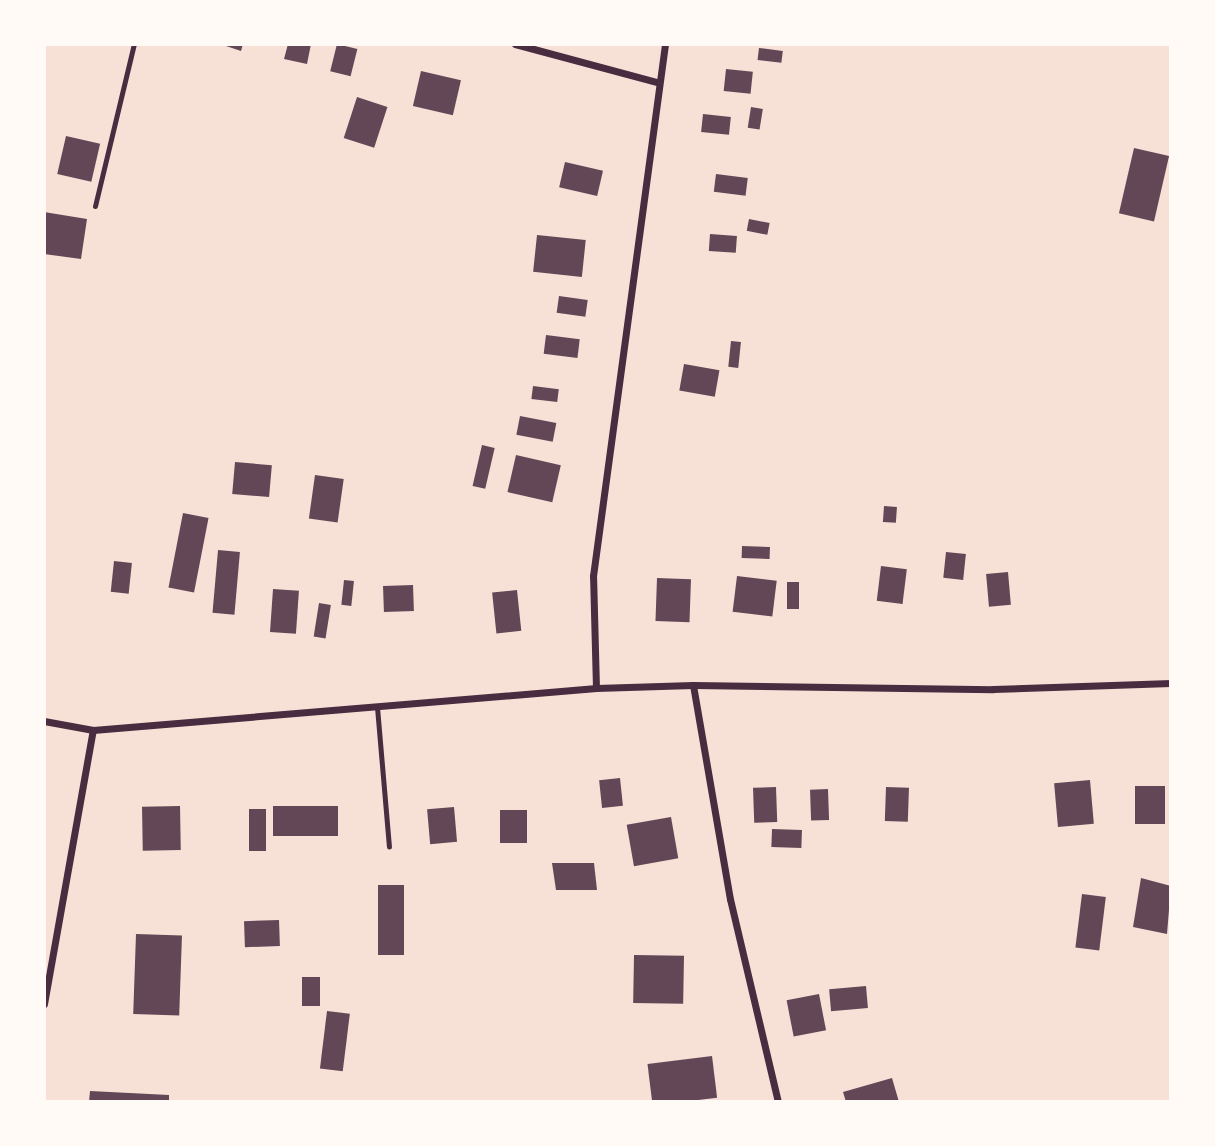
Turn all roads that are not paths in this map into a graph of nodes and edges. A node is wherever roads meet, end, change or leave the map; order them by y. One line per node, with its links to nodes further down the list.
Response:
1 (134, 44): 5 (lane)
2 (515, 44): 4 (street)
3 (665, 44): 4 (street)
4 (657, 82): 8 (street)
5 (95, 206)
6 (1171, 683): 7 (street)
7 (694, 684): 8 (street); 14 (street)
8 (596, 688): 9 (street)
9 (377, 707): 11 (street); 12 (lane)
10 (44, 721): 11 (street)
11 (93, 730): 13 (street)
12 (389, 846)
13 (44, 1004)
14 (779, 1102)

